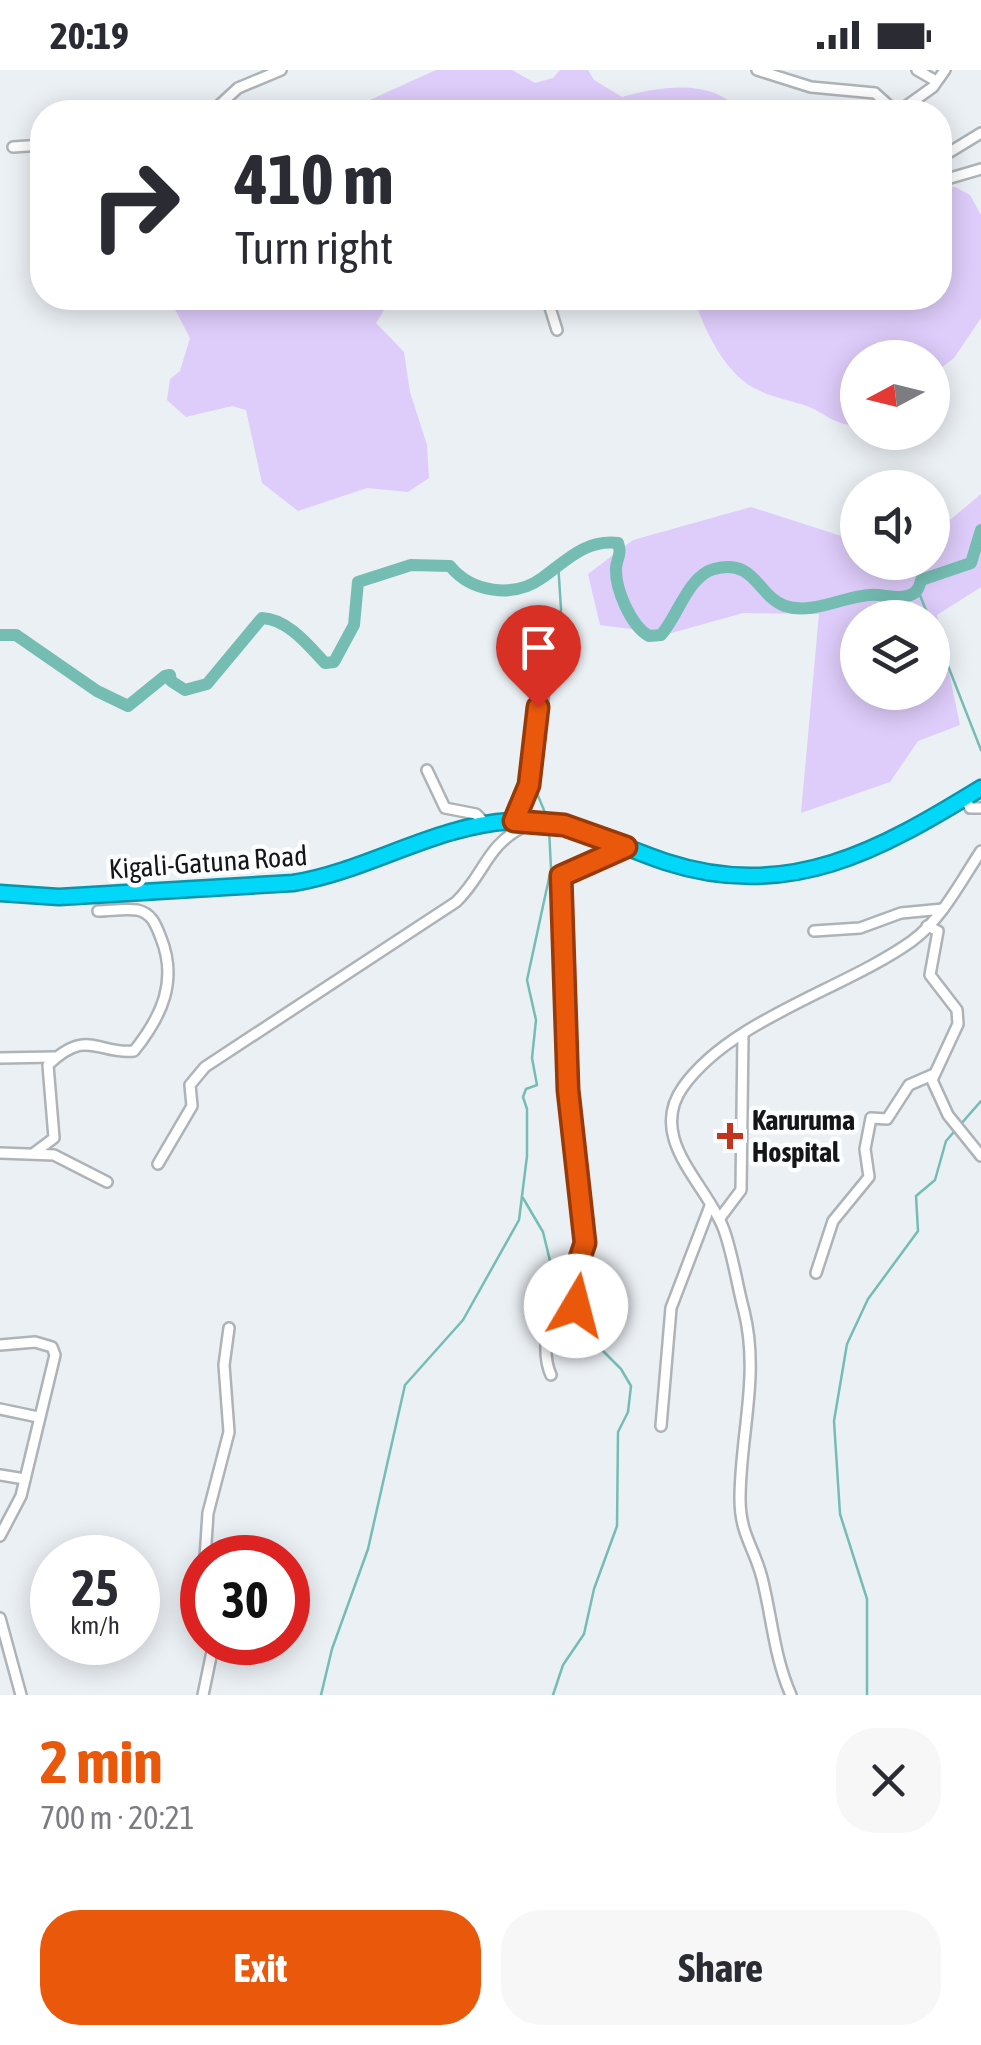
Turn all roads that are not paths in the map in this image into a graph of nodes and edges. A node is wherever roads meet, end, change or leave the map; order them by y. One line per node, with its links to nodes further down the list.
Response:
1 (281, 70): 6 (street)
2 (757, 70): 7 (street)
3 (916, 70): 5 (street)
4 (945, 70): 5 (street)
5 (936, 82): 8 (street)
6 (225, 100)
7 (880, 100)
8 (913, 100)
9 (981, 133): 12 (street)
10 (30, 145): 11 (street)
11 (13, 146)
12 (952, 151)
13 (981, 169): 14 (street)
14 (952, 177)
15 (551, 310): 16 (street)
16 (557, 330)
17 (543, 676): 22 (street)
18 (428, 770): 24 (street)
19 (981, 788): 20 (highway, Kigali-Gatuna Road)
20 (965, 798): 21 (street); 25 (highway, Kigali-Gatuna Road)
21 (981, 808)
22 (514, 821): 23 (highway, Kigali-Gatuna Road); 24 (highway, Kigali-Gatuna Road)
23 (534, 822): 25 (highway, Kigali-Gatuna Road); 39 (street)
24 (486, 824): 27 (highway, Kigali-Gatuna Road)
25 (626, 847): 46 (street)
26 (981, 851): 28 (street)
27 (0, 893)
28 (943, 909): 30 (street); 31 (street)
29 (98, 911): 33 (street)
30 (927, 926): 32 (street); 35 (street)
31 (814, 931)
32 (743, 1036): 41 (street); 42 (street)
33 (57, 1057): 34 (street); 36 (street)
34 (0, 1058)
35 (932, 1075): 38 (street); 43 (street)
36 (34, 1152): 37 (street); 40 (street)
37 (0, 1153)
38 (981, 1156)
39 (158, 1164)
40 (107, 1182)
41 (710, 1206): 42 (street); 49 (street)
42 (720, 1218): 58 (street)
43 (816, 1272)
44 (229, 1328): 52 (street)
45 (0, 1345): 48 (street)
46 (552, 1375)
47 (0, 1409): 48 (street)
48 (38, 1417): 51 (street)
49 (661, 1426)
50 (0, 1475): 51 (street)
51 (24, 1479): 53 (street)
52 (207, 1535)
53 (0, 1536)
54 (0, 1618): 56 (street)
55 (209, 1665): 57 (street)
56 (21, 1695)
57 (203, 1695)
58 (791, 1695)

